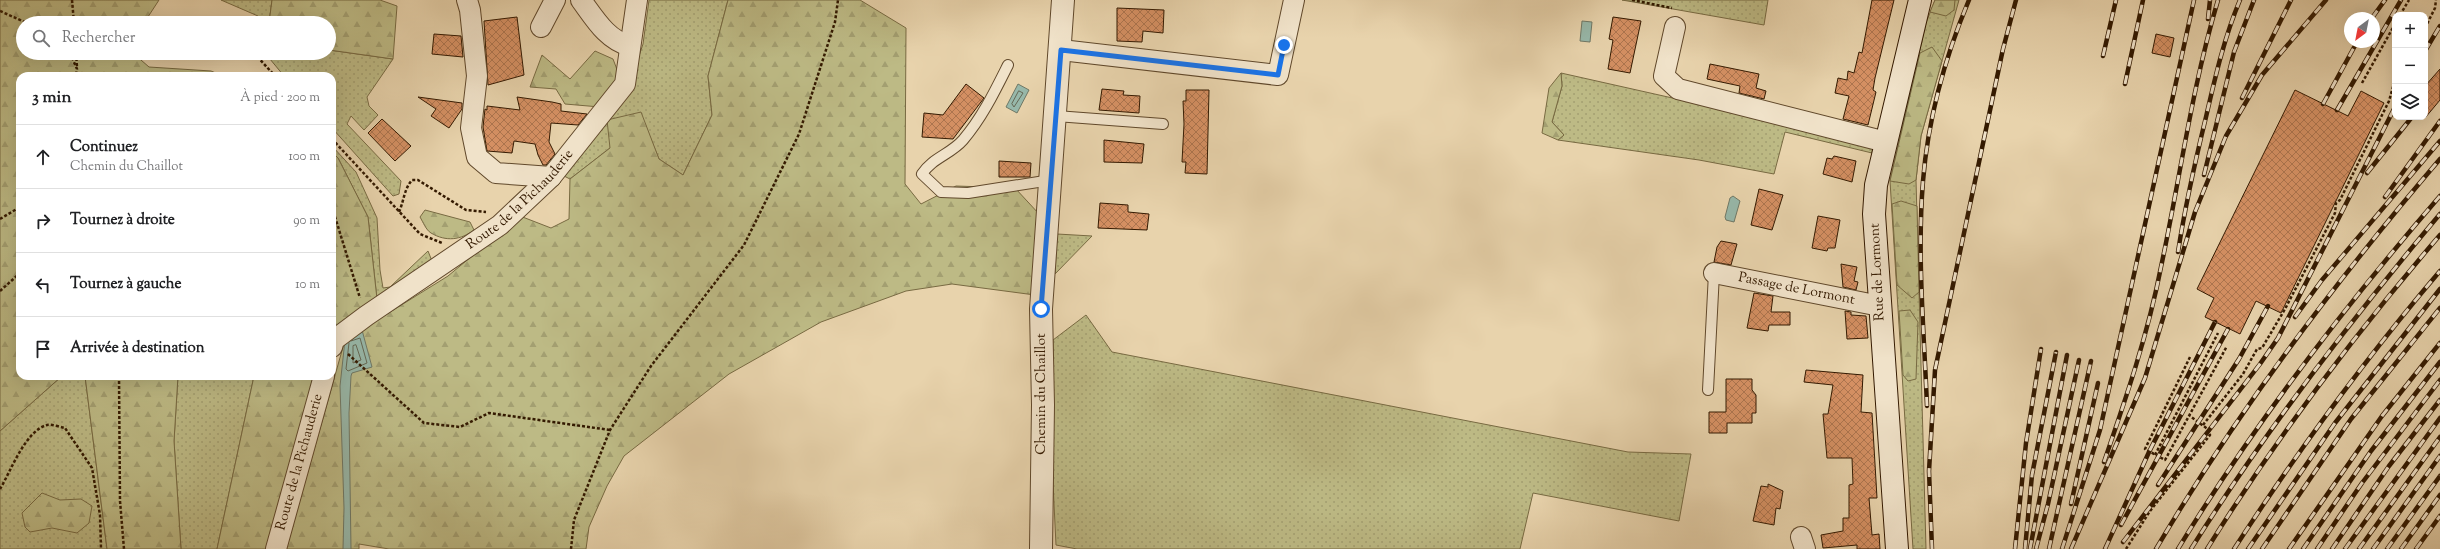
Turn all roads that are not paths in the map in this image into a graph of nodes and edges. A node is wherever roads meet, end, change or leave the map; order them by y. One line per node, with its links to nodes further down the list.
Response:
1 (467, 0): 16 (street)
2 (556, 0): 8 (street)
3 (581, 0): 10 (street)
4 (636, 0): 10 (street, Route de la Pichauderie)
5 (1063, 0): 11 (main road, Chemin du Chaillot)
6 (1294, 0): 11 (street)
7 (1920, 0): 15 (main road, Rue de Lormont)
8 (542, 27)
9 (1675, 27): 15 (street)
10 (630, 46): 16 (street, Route de la Pichauderie)
11 (1061, 50): 13 (main road, Chemin du Chaillot)
12 (1008, 65): 17 (lane)
13 (1056, 116): 14 (lane); 17 (main road, Chemin du Chaillot)
14 (1163, 124)
15 (1886, 142): 19 (main road, Rue de Lormont)
16 (551, 177): 20 (street, Route de la Pichauderie)
17 (1051, 180): 24 (main road, Chemin du Chaillot)
18 (1714, 273): 19 (street, Passage de Lormont); 22 (lane)
19 (1880, 306): 25 (main road, Rue de Lormont)
20 (336, 341)
21 (323, 380): 23 (street, Route de la Pichauderie)
22 (1708, 390)
23 (276, 549)
24 (1041, 549)
25 (1897, 549)

